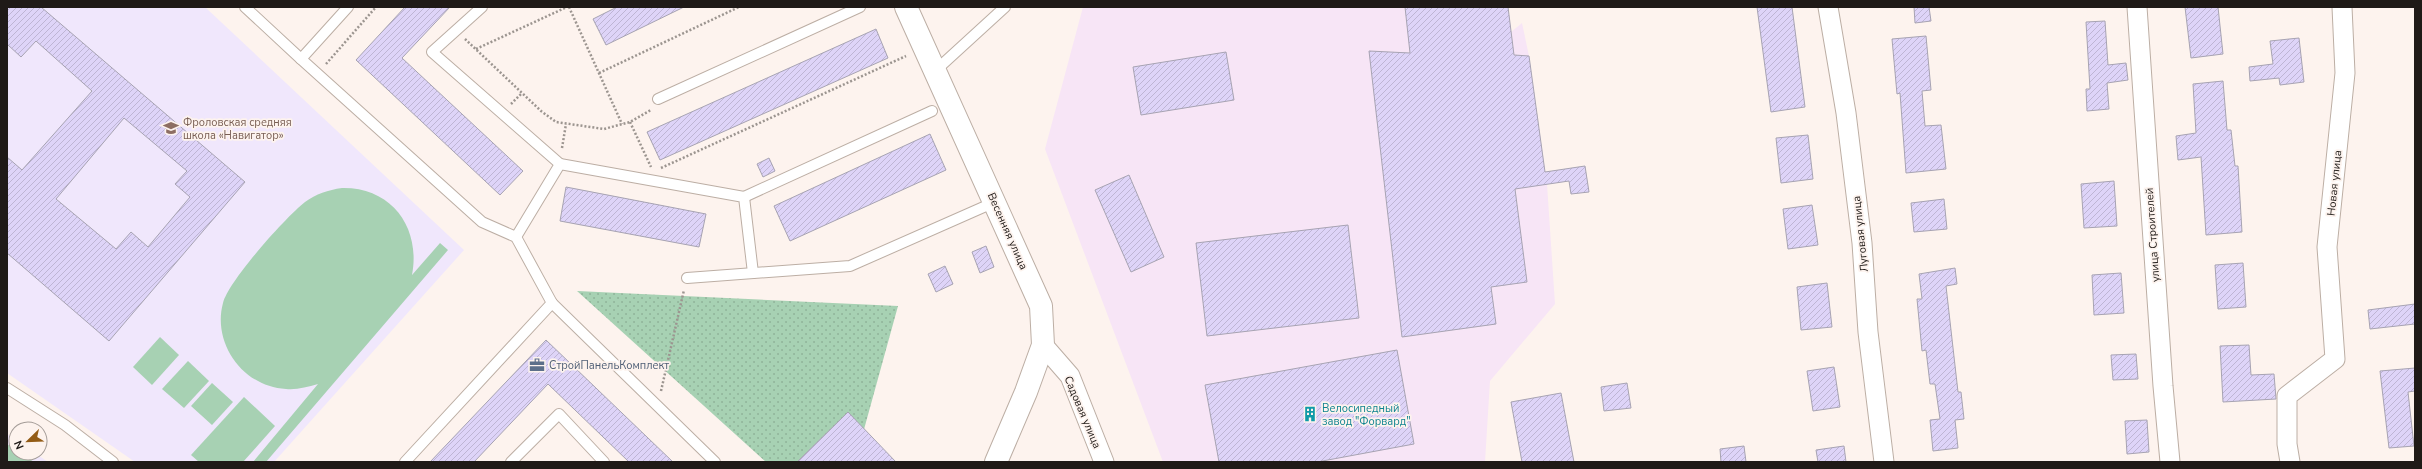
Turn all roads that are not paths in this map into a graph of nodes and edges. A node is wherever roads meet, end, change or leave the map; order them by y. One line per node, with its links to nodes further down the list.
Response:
1 (245, 7): 10 (lane)
2 (348, 7): 10 (lane)
3 (482, 7): 14 (lane)
4 (860, 7): 12 (lane)
5 (906, 7): 11 (street, Весенняя улица)
6 (1005, 7): 11 (lane)
7 (1828, 7): 30 (street, Луговая улица)
8 (2137, 7): 31 (street, улица Строителей)
9 (2342, 7): 32 (street, Новая улица)
10 (301, 59): 17 (lane)
11 (935, 71): 16 (street, Весенняя улица)
12 (658, 99)
13 (932, 111): 15 (lane)
14 (560, 164): 15 (lane); 17 (lane)
15 (744, 197): 18 (lane)
16 (995, 202): 18 (lane); 21 (street, Весенняя улица)
17 (516, 237): 20 (lane)
18 (754, 273): 19 (lane)
19 (687, 278)
20 (552, 303): 24 (lane); 27 (lane)
21 (1043, 345): 28 (street, Весенняя улица); 29 (street, Садовая улица)
22 (7, 388): 23 (lane)
23 (113, 462)
24 (405, 462)
25 (511, 462): 26 (lane)
26 (604, 462)
27 (715, 462)
28 (996, 462)
29 (1104, 462)
30 (1884, 462)
31 (2170, 462)
32 (2290, 462)

